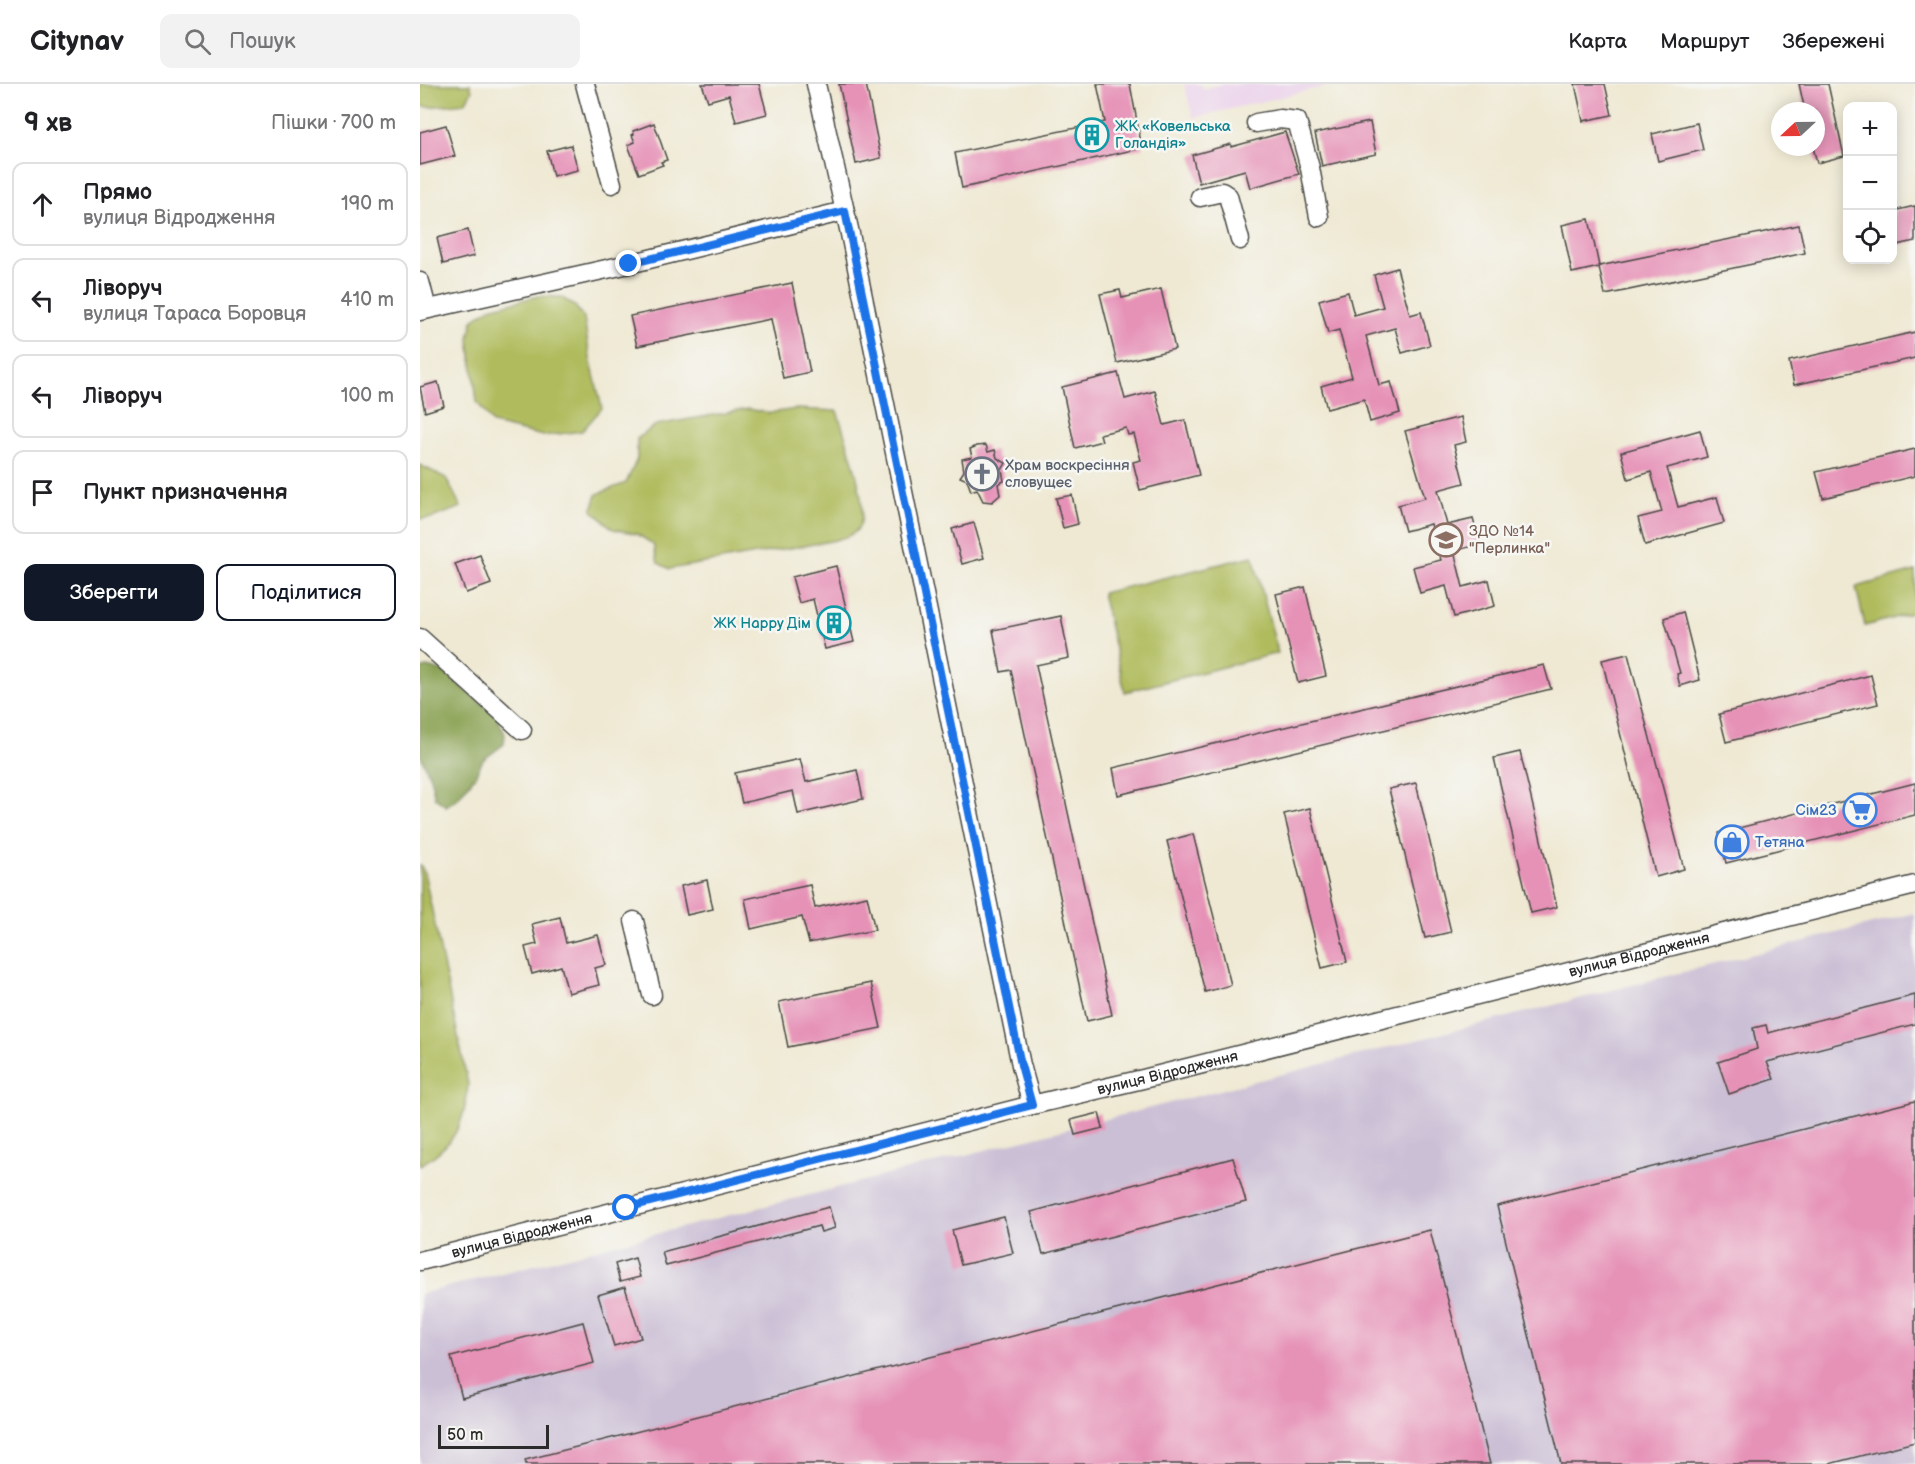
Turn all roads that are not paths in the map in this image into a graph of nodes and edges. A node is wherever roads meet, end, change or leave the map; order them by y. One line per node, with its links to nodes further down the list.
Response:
1 (585, 84): 4 (street)
2 (816, 84): 6 (street)
3 (1256, 123): 7 (street)
4 (612, 184)
5 (1200, 196): 8 (street)
6 (845, 211): 10 (street); 16 (street)
7 (1319, 217)
8 (1240, 240)
9 (420, 282): 10 (street)
10 (424, 310)
11 (420, 638): 12 (street)
12 (522, 730)
13 (1915, 885): 16 (street, вулиця Відродження)
14 (634, 921): 15 (street)
15 (652, 995)
16 (1032, 1105): 17 (street, вулиця Відродження)
17 (420, 1261)

